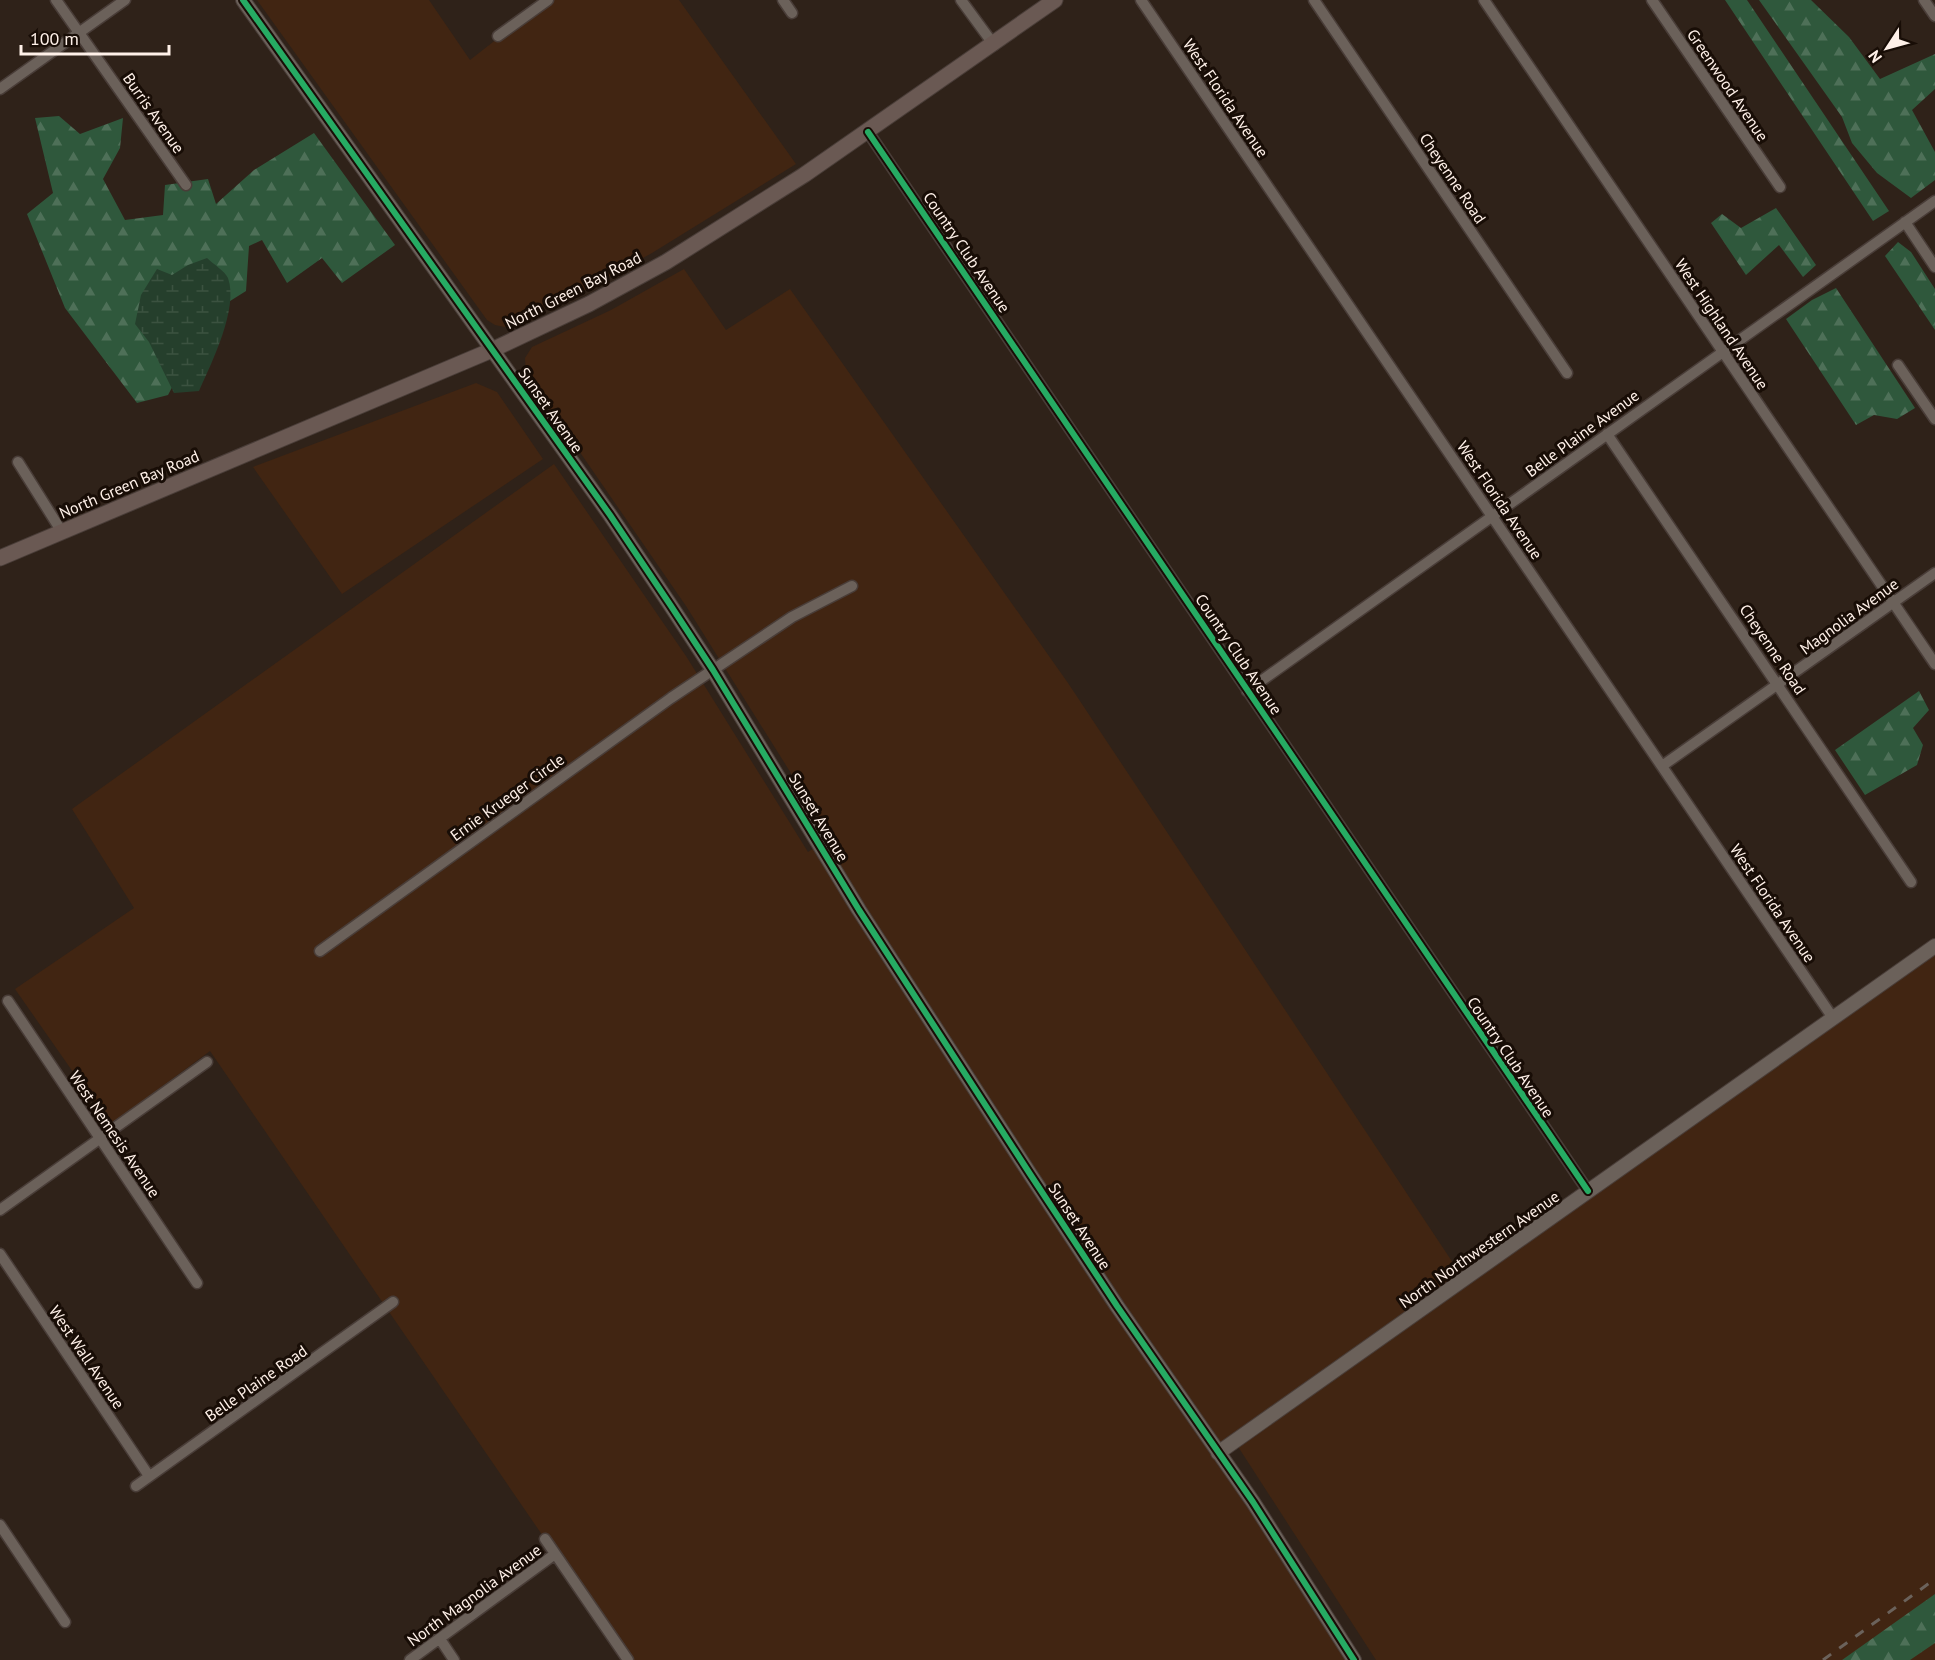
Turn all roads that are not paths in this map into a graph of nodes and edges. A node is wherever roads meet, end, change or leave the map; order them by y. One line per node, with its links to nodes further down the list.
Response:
1 (57, 0): 15 (street, Burris Avenue)
2 (125, 0): 15 (street)
3 (243, 0): 25 (street, Sunset Avenue)
4 (548, 0): 16 (street)
5 (783, 0): 13 (street)
6 (961, 0): 17 (street)
7 (1055, 0): 17 (main road, North Green Bay Road)
8 (1141, 0): 32 (street, West Florida Avenue)
9 (1314, 0): 28 (street, Cheyenne Road)
10 (1484, 0): 26 (street, West Highland Avenue)
11 (1652, 0): 21 (street, Greenwood Avenue)
12 (1924, 0): 14 (street)
13 (792, 13)
14 (1935, 16)
15 (79, 32): 18 (street); 20 (street, Burris Avenue)
16 (498, 36)
17 (994, 45): 19 (main road, North Green Bay Road)
18 (0, 89)
19 (868, 132): 25 (main road, North Green Bay Road); 41 (street, Country Club Avenue)
20 (186, 185)
21 (1780, 187)
22 (1935, 201): 23 (street, Belle Plaine Avenue)
23 (1905, 222): 24 (street); 26 (street, Belle Plaine Avenue)
24 (1935, 267)
25 (492, 350): 33 (main road, North Green Bay Road); 39 (street, Sunset Avenue)
26 (1722, 351): 30 (street, Belle Plaine Avenue); 37 (street, West Highland Avenue)
27 (1898, 365): 29 (street)
28 (1567, 373)
29 (1935, 419)
30 (1607, 434): 32 (street, Belle Plaine Avenue); 40 (street, Cheyenne Road)
31 (18, 462): 33 (street)
32 (1492, 516): 41 (street, Belle Plaine Avenue); 42 (street, West Florida Avenue)
33 (62, 532): 34 (main road, North Green Bay Road)
34 (0, 558)
35 (1935, 573): 37 (street, Magnolia Avenue)
36 (852, 586): 39 (street, Ernie Krueger Circle)
37 (1893, 602): 38 (street, West Highland Avenue); 40 (street, Magnolia Avenue)
38 (1935, 664)
39 (713, 670): 45 (street, Ernie Krueger Circle); 55 (street, Sunset Avenue)
40 (1779, 684): 42 (street, Magnolia Avenue); 43 (street, Cheyenne Road)
41 (1247, 690): 50 (street, Country Club Avenue)
42 (1662, 766): 47 (street, West Florida Avenue)
43 (1911, 882)
44 (1935, 946): 47 (street, North Northwestern Avenue)
45 (320, 951)
46 (8, 1001): 49 (street, West Nemesis Avenue)
47 (1833, 1018): 50 (street, North Northwestern Avenue)
48 (207, 1062): 49 (street)
49 (100, 1138): 51 (street); 53 (street, West Nemesis Avenue)
50 (1588, 1191): 55 (street, North Northwestern Avenue)
51 (0, 1210)
52 (0, 1254): 56 (street, West Wall Avenue)
53 (197, 1283)
54 (393, 1302): 56 (street, Belle Plaine Road)
55 (1218, 1454): 66 (street, Sunset Avenue)
56 (149, 1476): 57 (street, Belle Plaine Road)
57 (136, 1486)
58 (0, 1525): 61 (street)
59 (545, 1539): 60 (street)
60 (555, 1554): 62 (street, North Magnolia Avenue); 65 (street)
61 (65, 1622)
62 (440, 1639): 63 (street, North Magnolia Avenue); 64 (street)
63 (410, 1660)
64 (454, 1660)
65 (628, 1660)
66 (1354, 1660)

